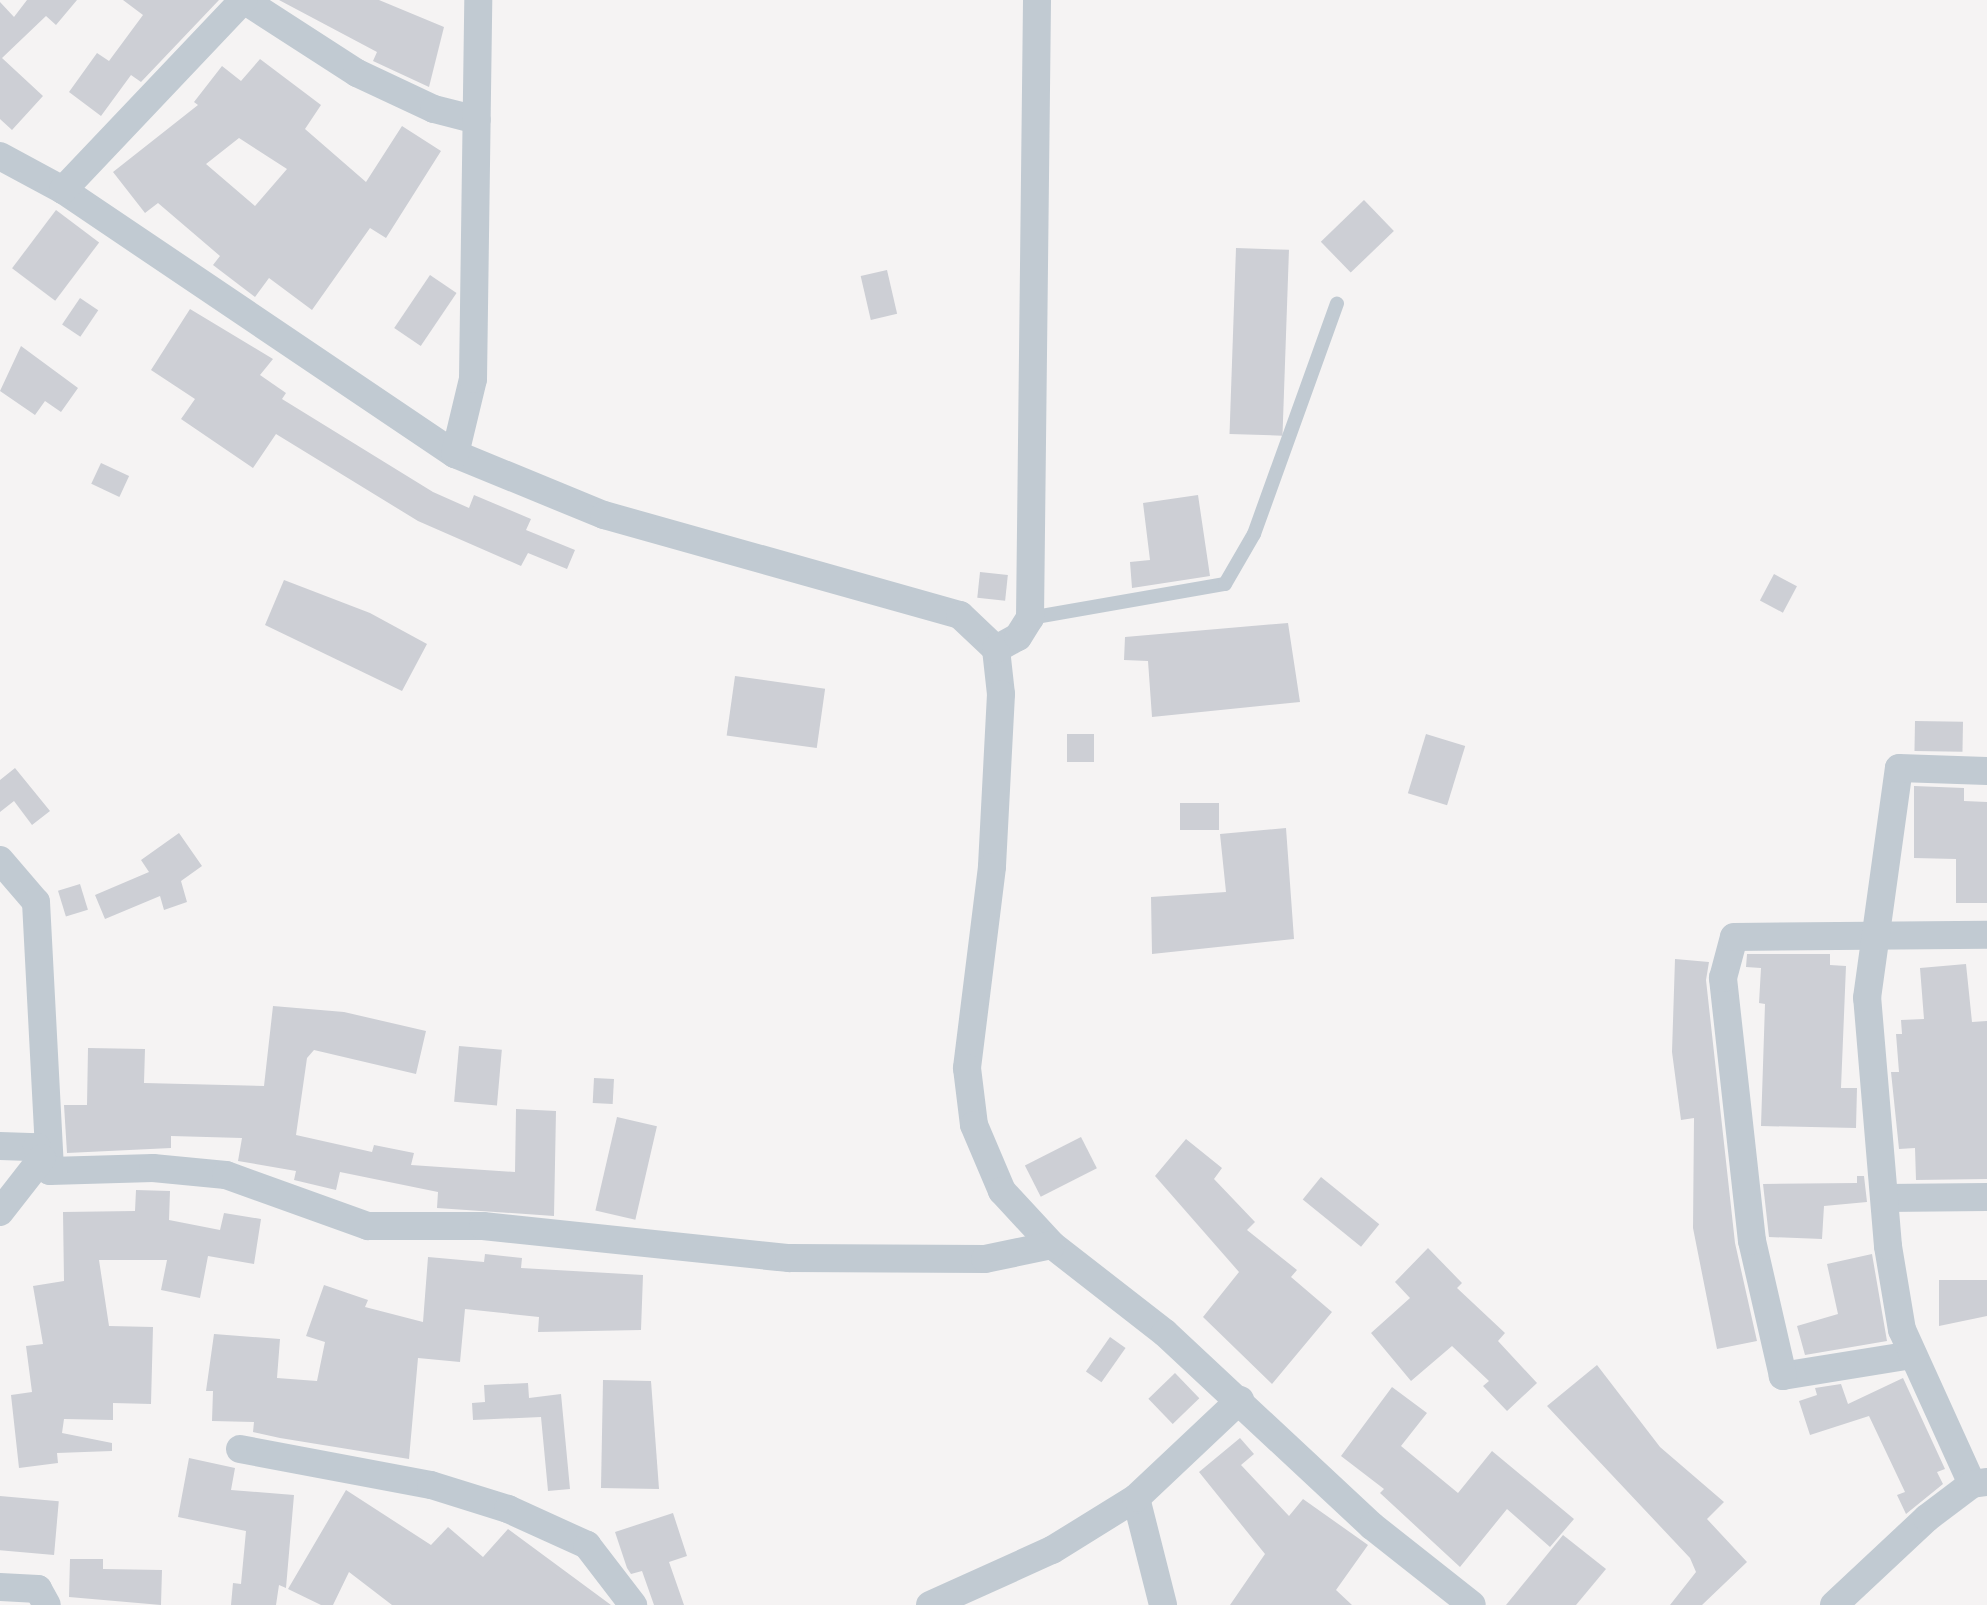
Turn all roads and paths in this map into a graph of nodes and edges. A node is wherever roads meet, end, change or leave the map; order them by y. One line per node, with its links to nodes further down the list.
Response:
1 (244, 0): 4 (street); 6 (street)
2 (478, 0): 4 (street)
3 (1037, 0): 9 (street)
4 (477, 120): 8 (street)
5 (0, 156): 6 (street)
6 (62, 190): 8 (street)
7 (1337, 304): 9 (lane)
8 (455, 454): 10 (street)
9 (1030, 618): 10 (street)
10 (996, 650): 20 (street)
11 (1987, 770): 14 (street)
12 (0, 860): 16 (street)
13 (1987, 935): 14 (street)
14 (1878, 938): 18 (street); 21 (street)
15 (0, 1146): 16 (street)
16 (46, 1165): 19 (street); 20 (street)
17 (1987, 1196): 18 (street)
18 (1885, 1198): 21 (street)
19 (0, 1212)
20 (1052, 1245): 22 (street)
21 (1912, 1356): 24 (street)
22 (1240, 1400): 25 (street); 31 (street)
23 (240, 1449): 28 (street)
24 (1980, 1483): 32 (street)
25 (1136, 1498): 29 (street); 30 (street)
26 (0, 1587): 27 (street)
27 (47, 1605)
28 (633, 1605)
29 (930, 1605)
30 (1163, 1605)
31 (1472, 1605)
32 (1834, 1605)

